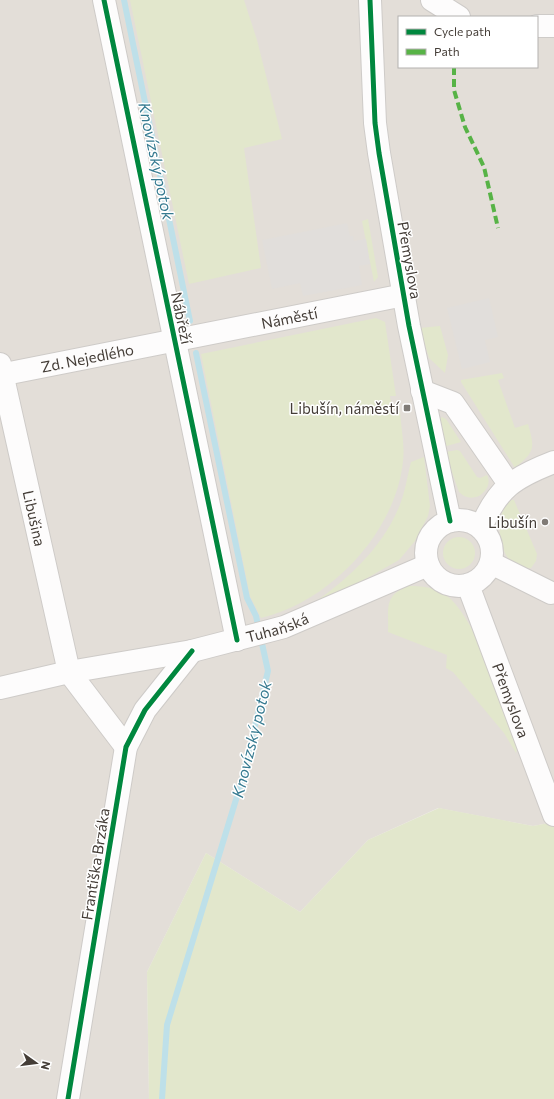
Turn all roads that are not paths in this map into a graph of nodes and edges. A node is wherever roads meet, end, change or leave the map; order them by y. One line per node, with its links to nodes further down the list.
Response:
1 (104, 0): 8 (street, Nábřeží)
2 (432, 0): 4 (street)
3 (371, 1): 7 (street, Přemyslova)
4 (457, 16)
5 (538, 26): 6 (street)
6 (554, 26)
7 (404, 295): 8 (street, Náměstí); 10 (street, Přemyslova)
8 (174, 341): 9 (street, Zd. Nejedlého); 19 (street, Nábřeží)
9 (1, 372): 21 (street, Libušina)
10 (422, 391): 12 (street); 13 (street, Přemyslova)
11 (554, 462): 12 (street)
12 (509, 484): 14 (street)
13 (450, 521): 14 (street); 16 (street)
14 (480, 528): 15 (street)
15 (491, 563): 17 (street); 18 (street)
16 (428, 565): 17 (street); 19 (street, Tuhaňská)
17 (468, 585): 24 (street, Přemyslova)
18 (551, 593)
19 (241, 639): 20 (street, Tuhaňská)
20 (192, 651): 21 (street, Tuhaňská); 23 (street, Františka Brzáka)
21 (69, 672): 22 (street, Tuhaňská); 23 (street)
22 (0, 688)
23 (126, 747): 25 (street, Františka Brzáka)
24 (554, 815)
25 (68, 1099)

